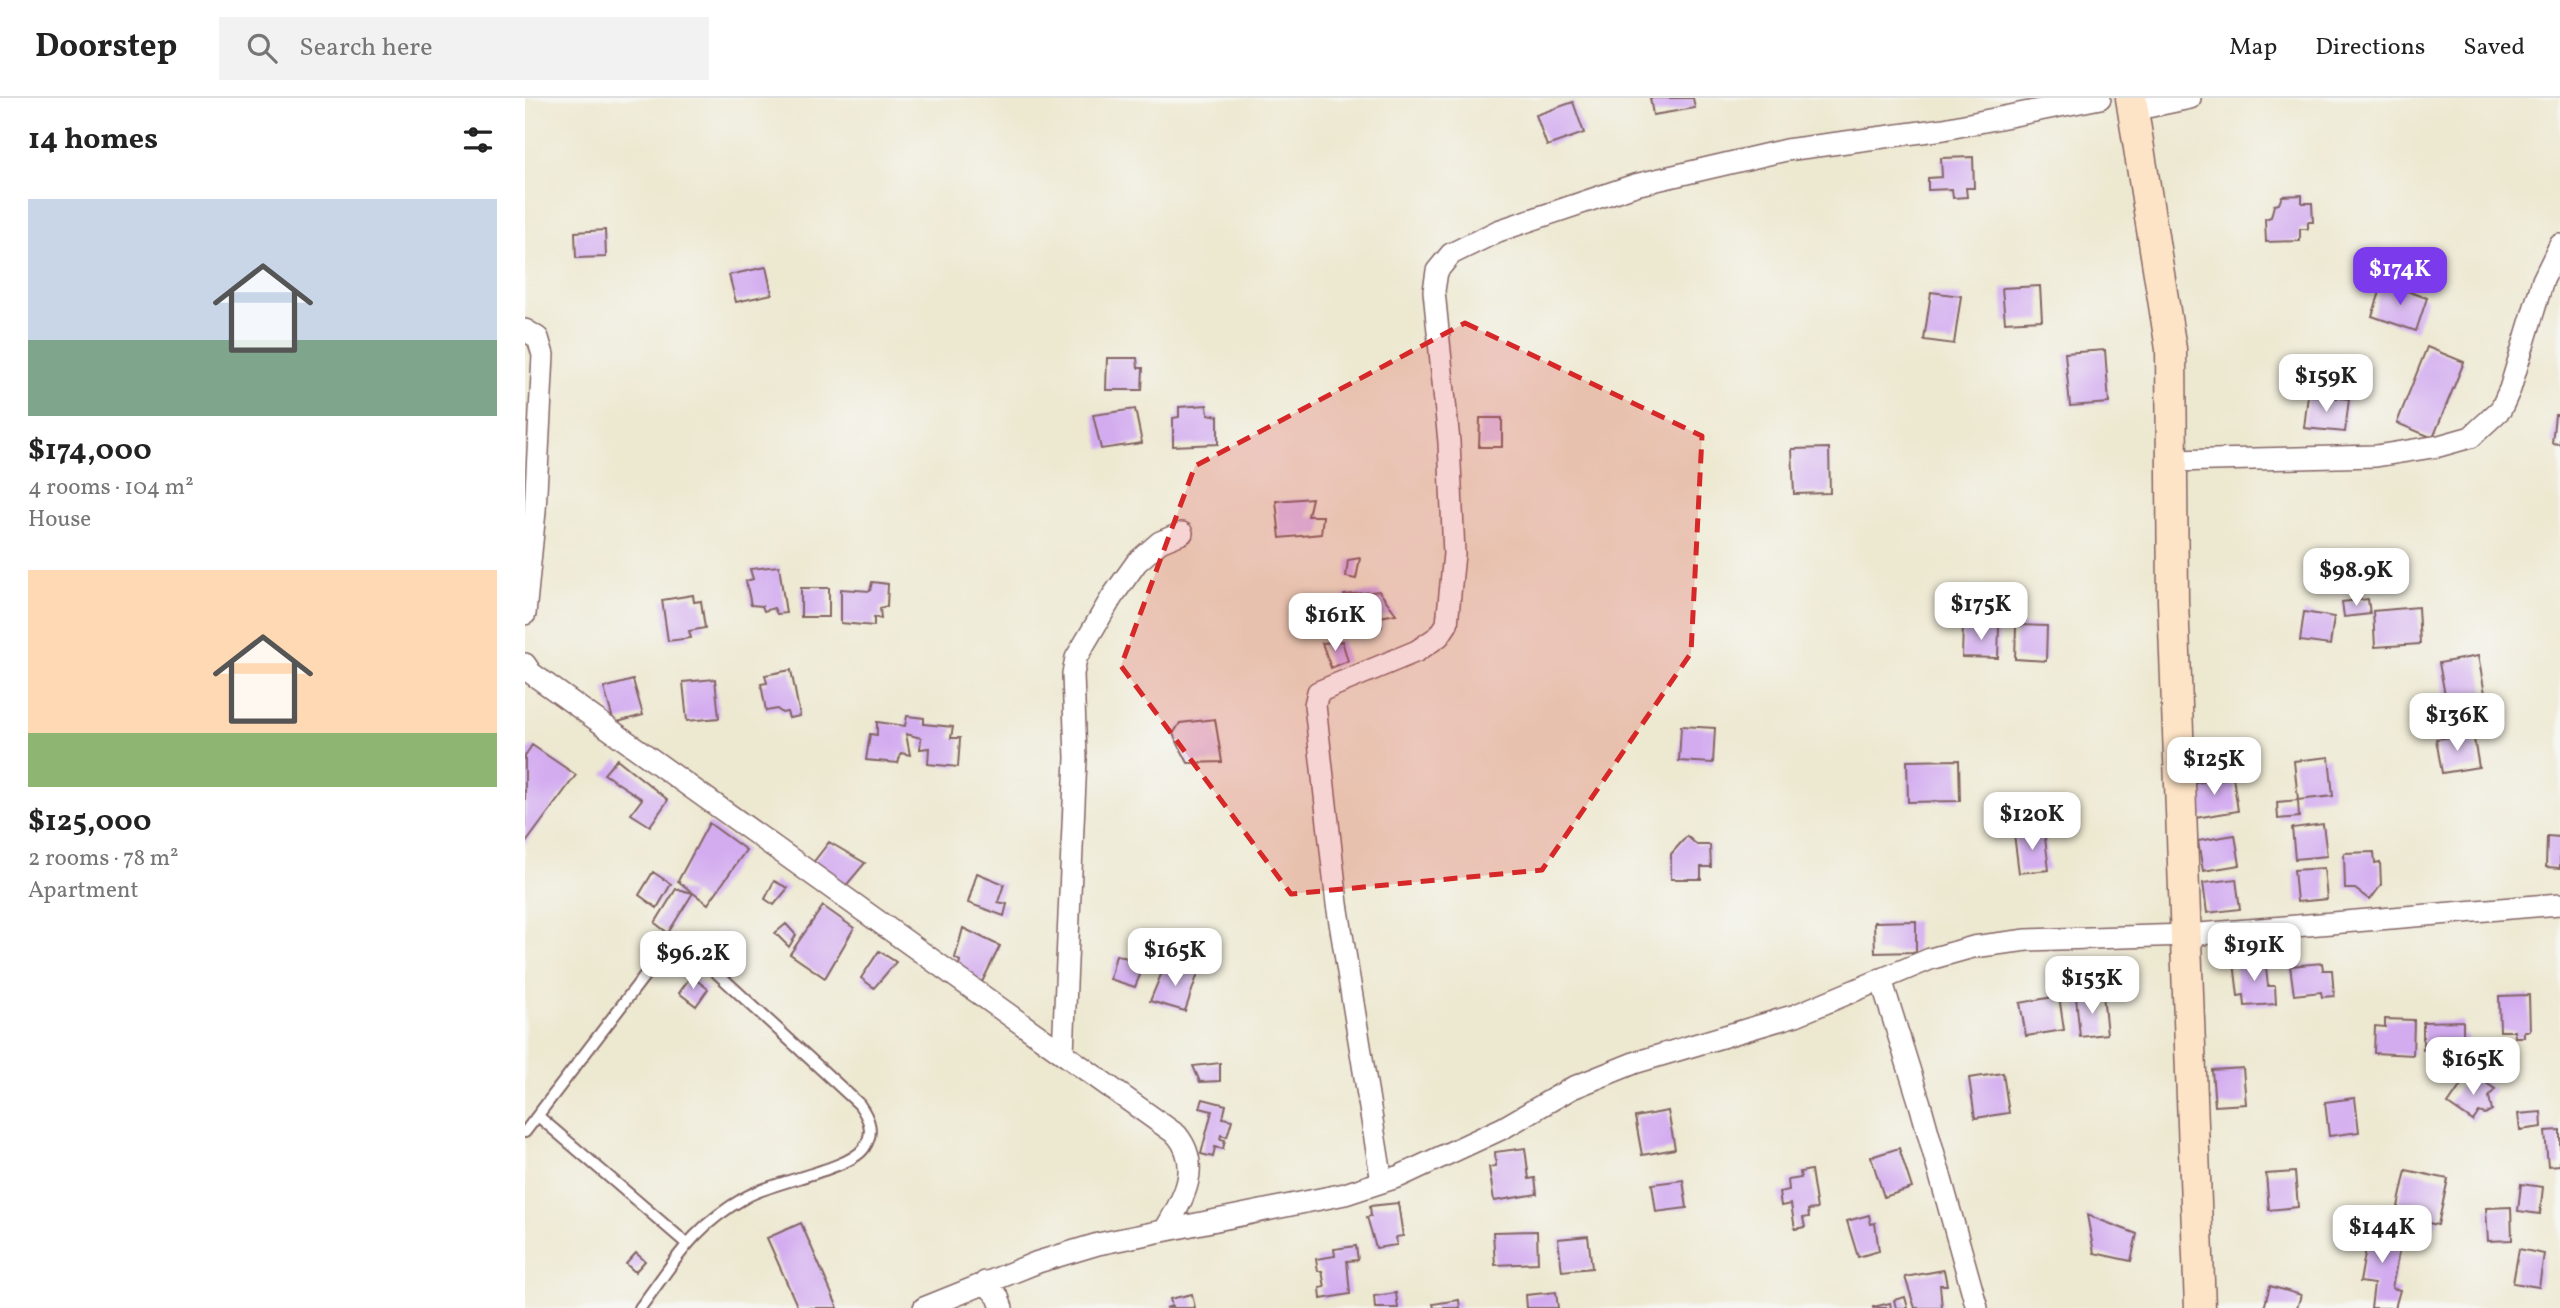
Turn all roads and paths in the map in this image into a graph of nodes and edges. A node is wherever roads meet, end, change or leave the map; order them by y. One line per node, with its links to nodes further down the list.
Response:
1 (2100, 98): 16 (street)
2 (2190, 98): 3 (street)
3 (2132, 104): 6 (street)
4 (2560, 245): 6 (street)
5 (525, 330): 8 (street)
6 (2172, 461): 11 (street)
7 (1182, 533): 13 (street)
8 (525, 614)
9 (525, 664): 13 (street)
10 (2560, 904): 11 (street)
11 (2187, 935): 12 (street); 24 (street)
12 (1881, 979): 16 (street); 23 (street)
13 (1063, 1052): 17 (street)
14 (538, 1115): 15 (lane); 18 (lane); 18 (lane)
15 (525, 1132)
16 (1382, 1182): 17 (street)
17 (1166, 1228): 19 (street)
18 (686, 1243): 20 (lane)
19 (985, 1282): 21 (street); 22 (street)
20 (640, 1308)
21 (924, 1308)
22 (1002, 1308)
23 (1977, 1308)
24 (2200, 1308)

